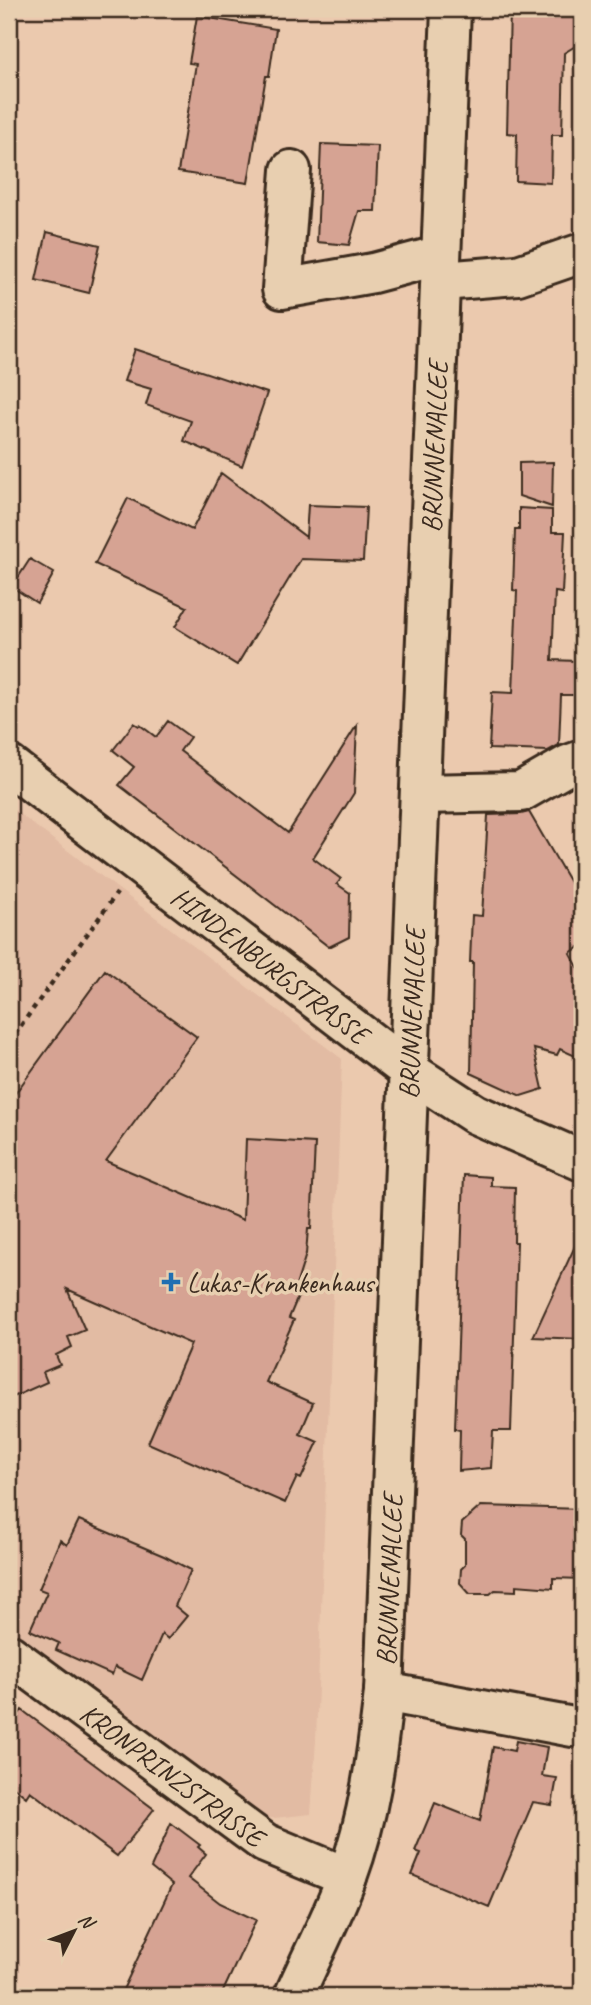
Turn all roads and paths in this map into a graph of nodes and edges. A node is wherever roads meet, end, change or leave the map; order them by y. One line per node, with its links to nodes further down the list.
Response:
1 (452, 10): 4 (street, BRUNNENALLEE)
2 (291, 170): 4 (street)
3 (582, 253): 4 (street)
4 (441, 268): 7 (street, BRUNNENALLEE)
5 (582, 760): 7 (street)
6 (9, 765): 8 (street, HINDENBURGSTRASSE)
7 (420, 794): 10 (street, BRUNNENALLEE)
8 (138, 864): 9 (path); 10 (street, HINDENBURGSTRASSE)
9 (9, 1042)
10 (409, 1071): 11 (street, HINDENBURGSTRASSE); 13 (street, BRUNNENALLEE)
11 (582, 1161)
12 (9, 1654): 15 (street, KRONPRINZSTRASSE)
13 (384, 1692): 14 (street); 15 (street, BRUNNENALLEE)
14 (582, 1726)
15 (347, 1877): 16 (street, BRUNNENALLEE)
16 (294, 1996)

